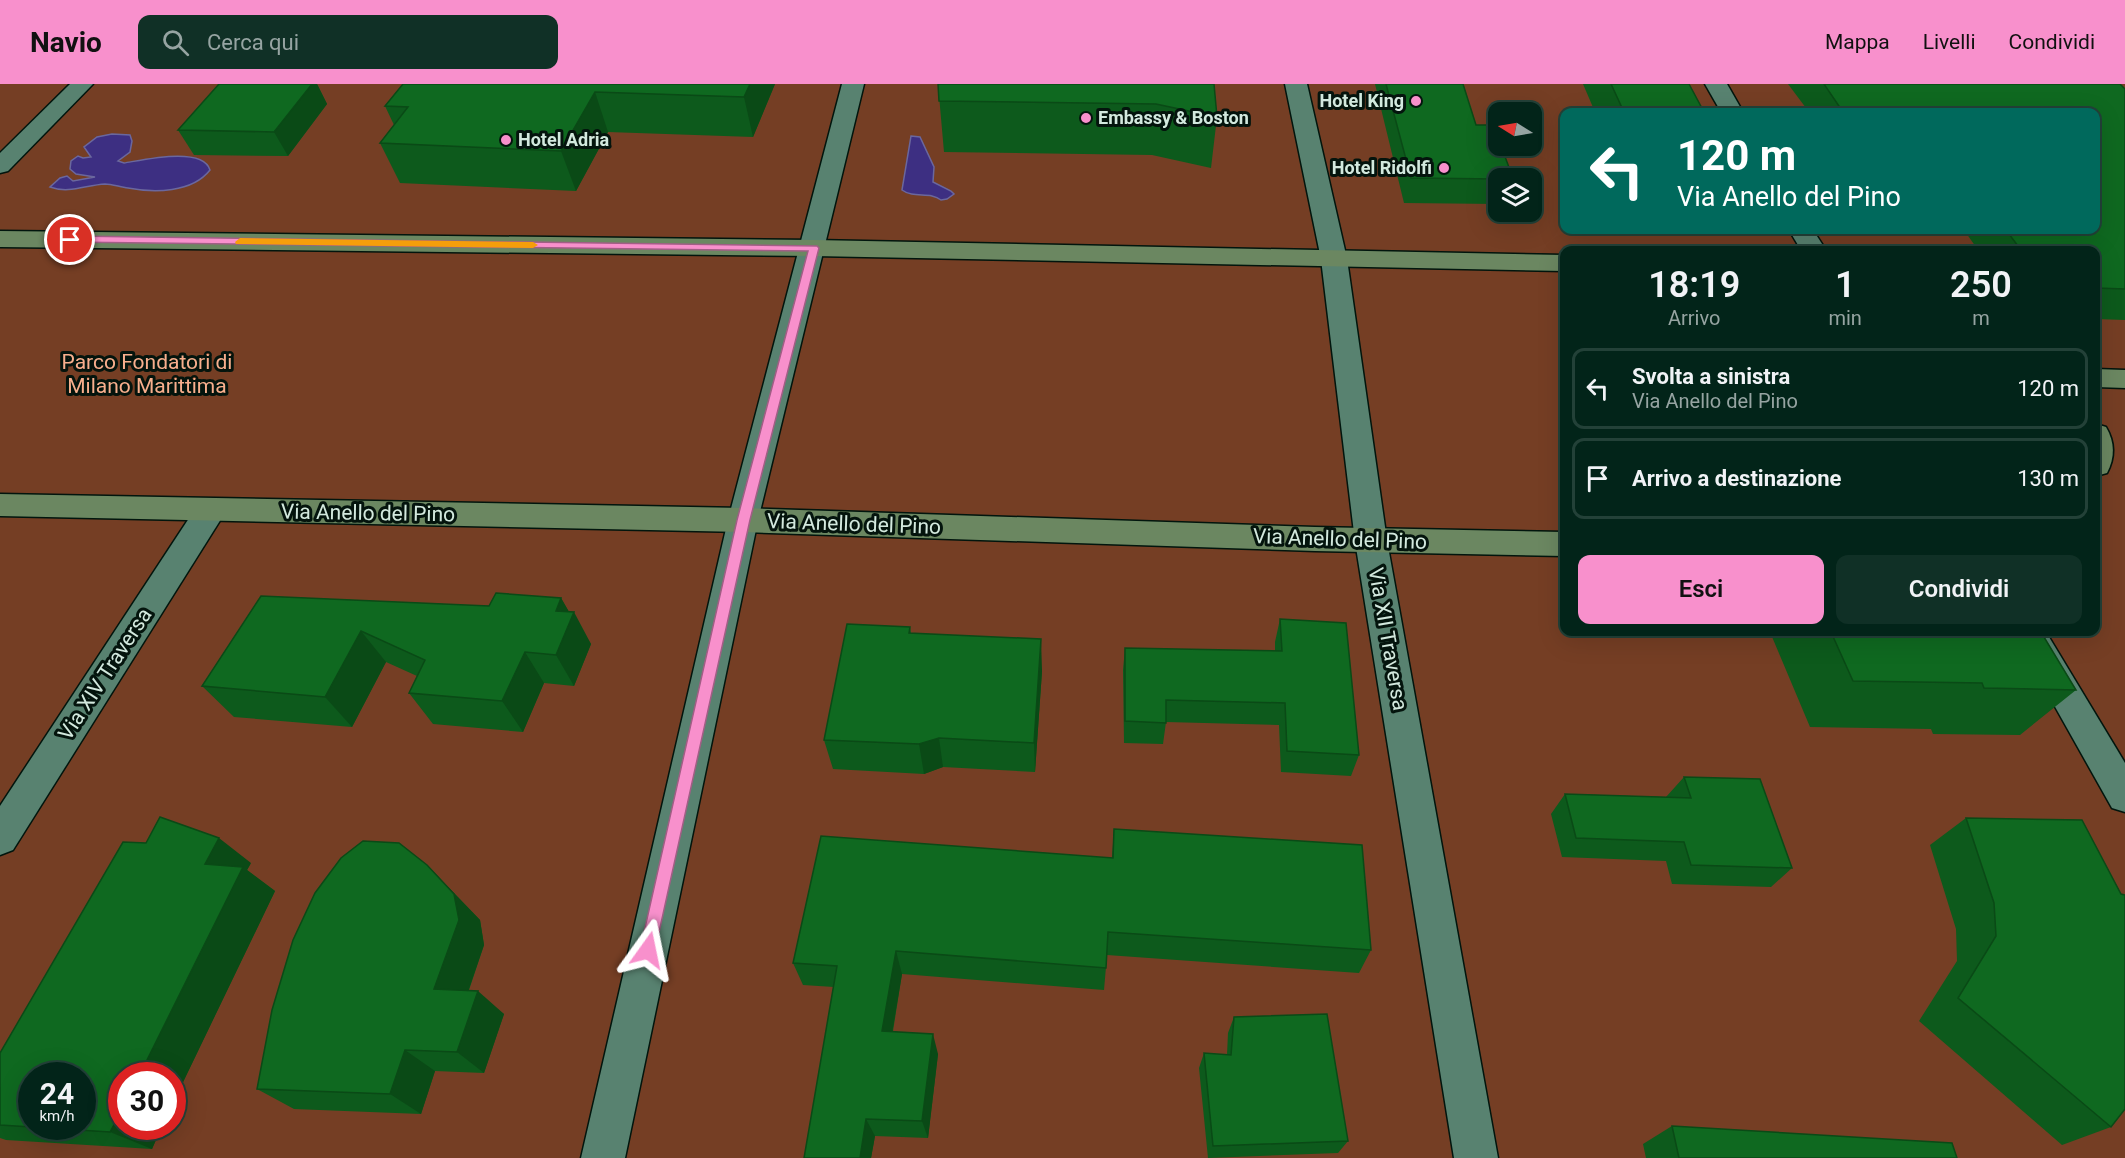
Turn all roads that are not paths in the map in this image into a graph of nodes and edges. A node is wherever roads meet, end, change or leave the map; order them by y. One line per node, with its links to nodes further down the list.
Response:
1 (82, 84): 6 (street)
2 (853, 84): 8 (street)
3 (1296, 84): 9 (street, Via XII Traversa)
4 (1716, 84): 5 (street)
5 (1730, 108)
6 (0, 166)
7 (0, 239): 8 (street)
8 (814, 248): 9 (street); 15 (street)
9 (1334, 259): 10 (street); 16 (street, Via XII Traversa)
10 (1560, 263)
11 (2100, 378): 12 (street)
12 (2125, 379)
13 (0, 506): 14 (street, Via Anello del Pino)
14 (210, 511): 15 (street, Via Anello del Pino); 20 (street, Via XIV Traversa)
15 (743, 520): 16 (street, Via Anello del Pino); 21 (street)
16 (1371, 541): 17 (street, Via Anello del Pino); 22 (street, Via XII Traversa)
17 (1560, 544)
18 (2031, 636): 19 (street)
19 (2125, 796)
20 (0, 838)
21 (603, 1158)
22 (1476, 1158)

